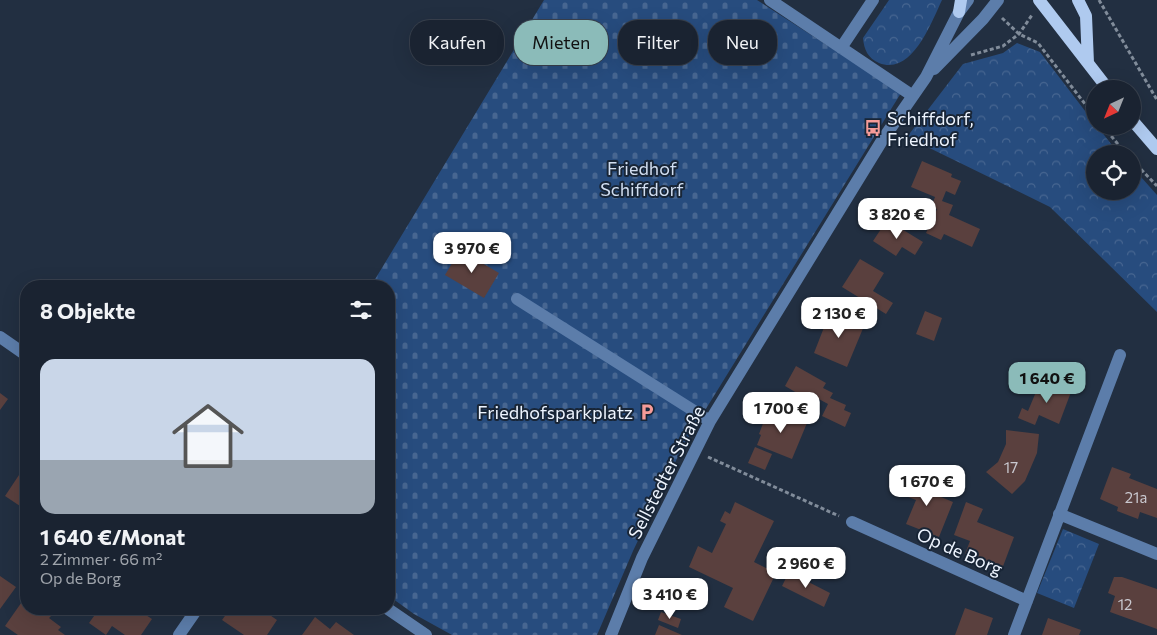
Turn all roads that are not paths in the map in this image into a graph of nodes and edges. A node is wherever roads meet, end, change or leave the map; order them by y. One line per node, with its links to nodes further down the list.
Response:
1 (770, 0): 8 (street)
2 (873, 0): 8 (street)
3 (968, 0): 7 (street, Sellstedter Straße)
4 (1078, 0): 9 (main road)
5 (1040, 1): 9 (main road)
6 (996, 3): 10 (street, Sellstedter Straße)
7 (960, 6): 10 (street, Sellstedter Straße)
8 (840, 48): 12 (street)
9 (1088, 63): 11 (main road)
10 (926, 78): 12 (street, Sellstedter Straße)
11 (1101, 80)
12 (913, 96): 19 (street, Sellstedter Straße)
13 (1141, 130): 14 (main road)
14 (1157, 149)
15 (517, 299): 19 (street)
16 (0, 337): 17 (street)
17 (20, 351)
18 (1120, 356): 20 (street)
19 (710, 421): 28 (street, Sellstedter Straße)
20 (1059, 514): 22 (street); 23 (street)
21 (852, 522): 23 (street, Op de Borg)
22 (1157, 554)
23 (1027, 600): 29 (street)
24 (395, 614): 27 (street)
25 (193, 615): 26 (street)
26 (179, 635)
27 (426, 635)
28 (611, 635)
29 (1014, 635)

